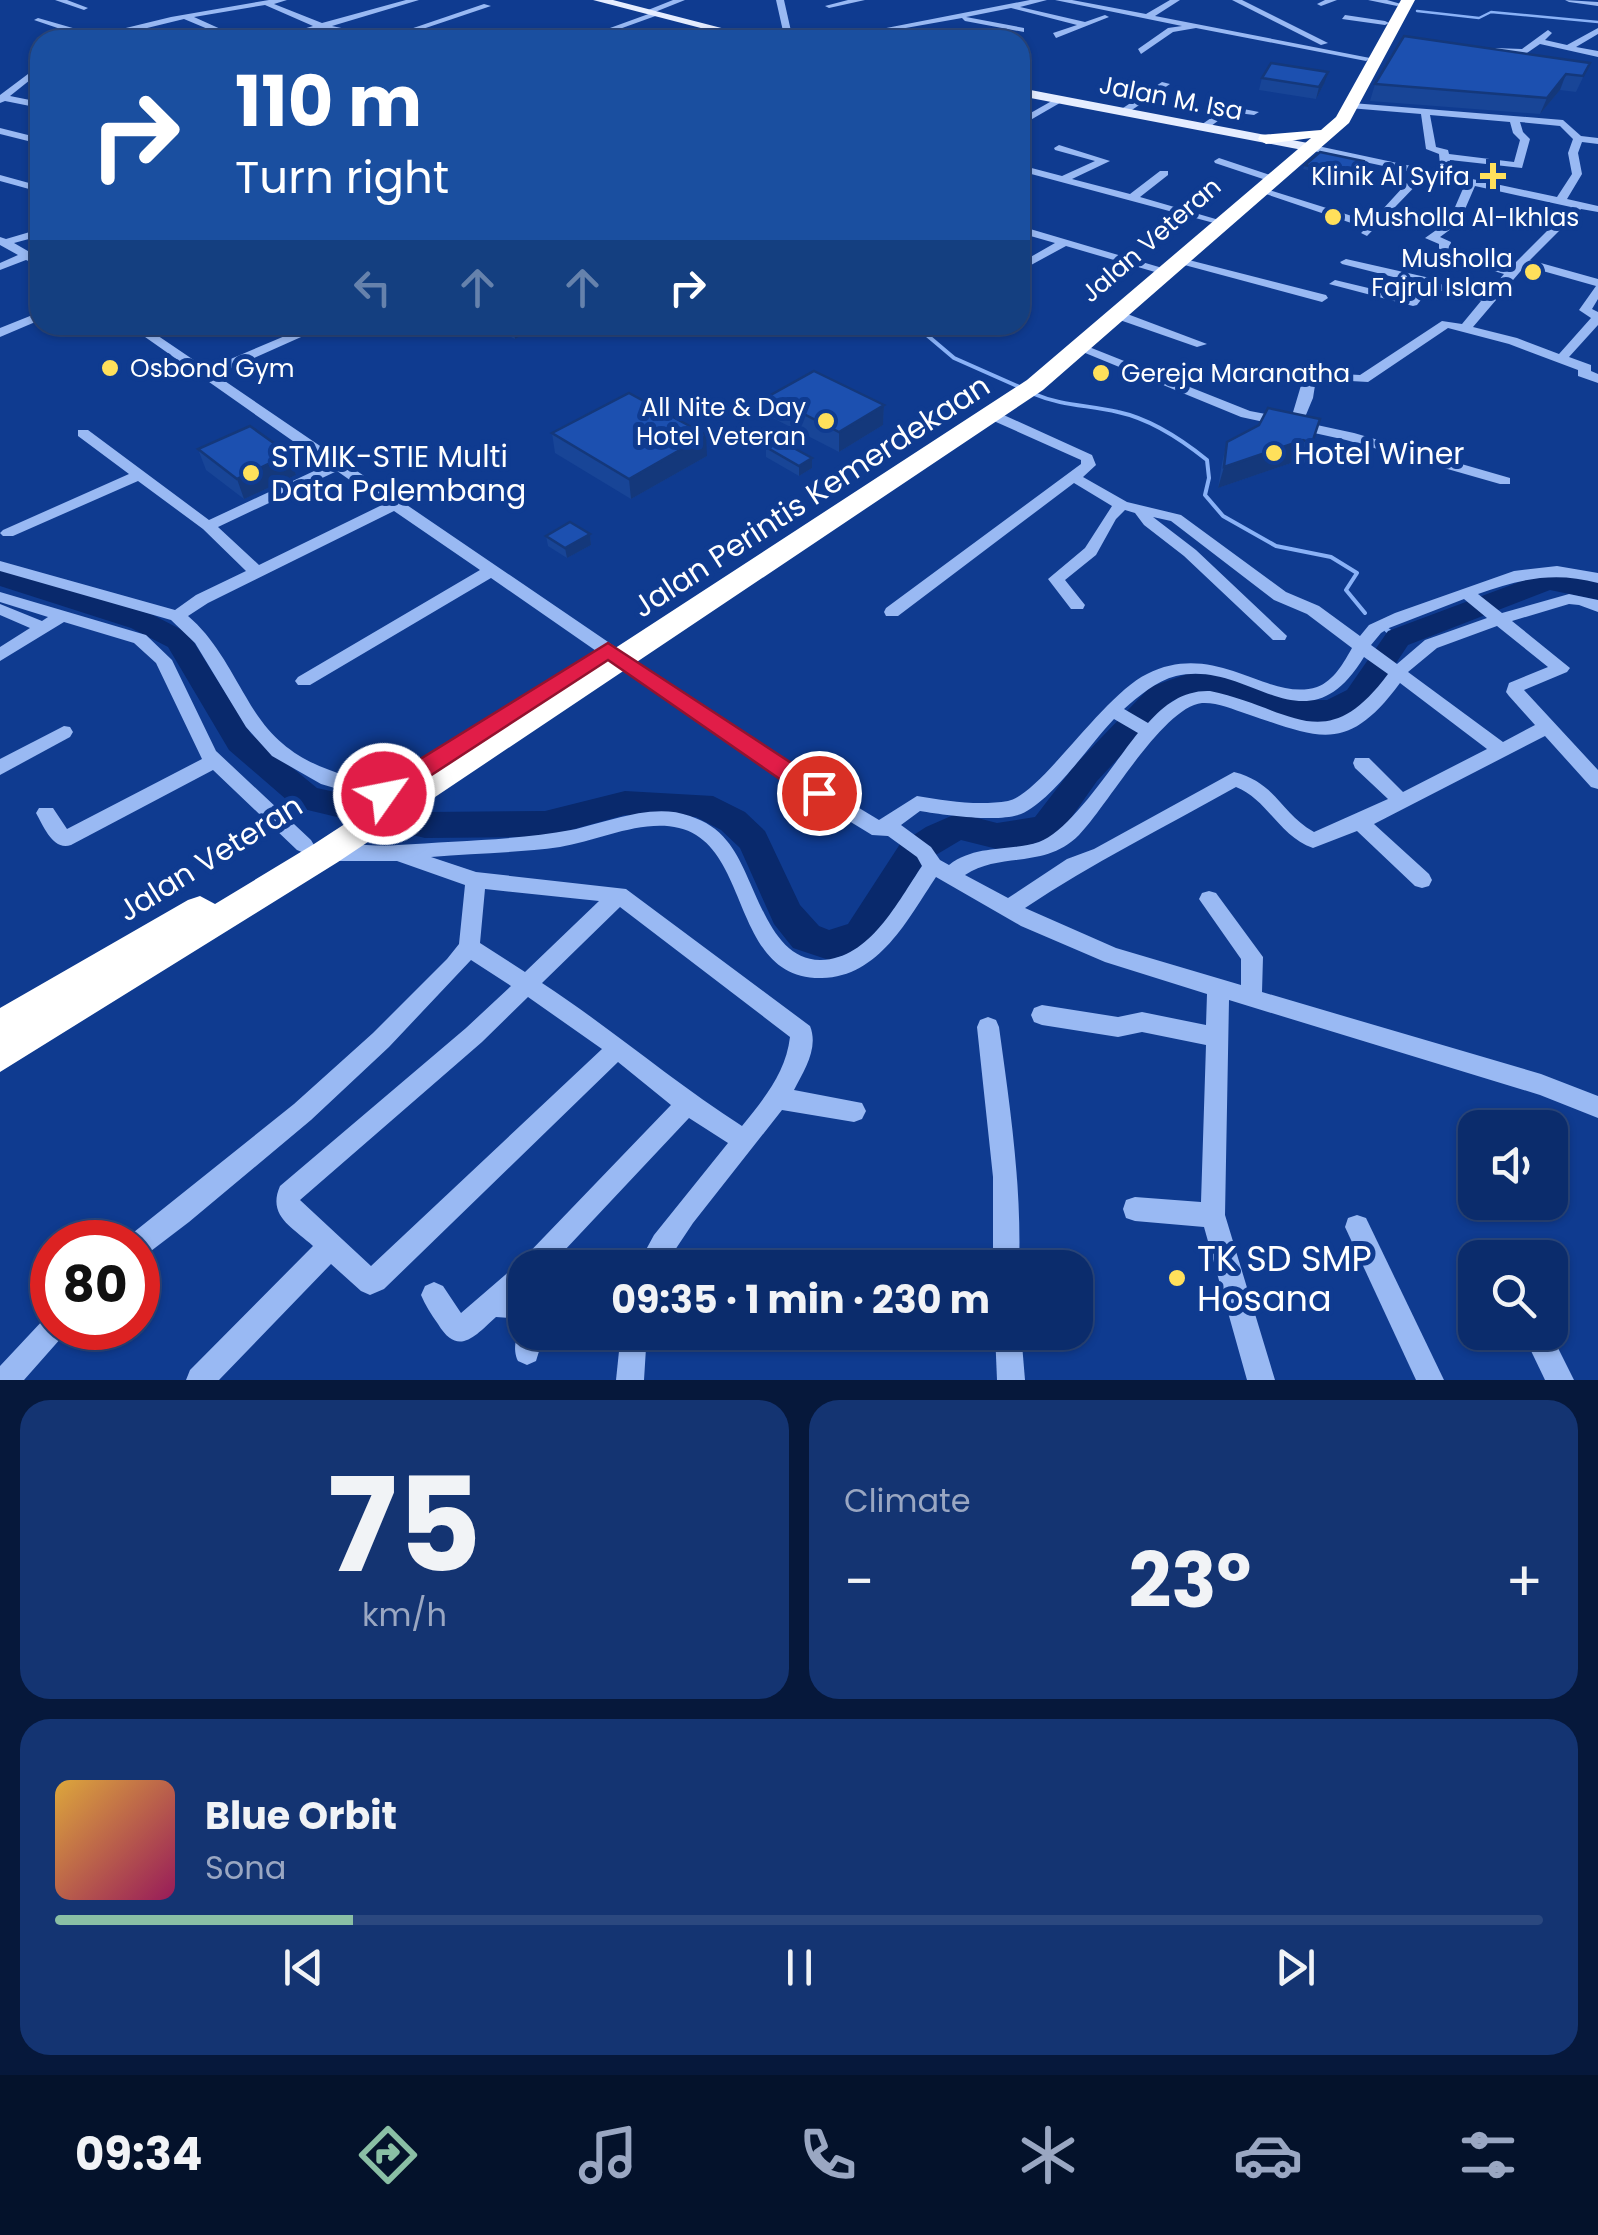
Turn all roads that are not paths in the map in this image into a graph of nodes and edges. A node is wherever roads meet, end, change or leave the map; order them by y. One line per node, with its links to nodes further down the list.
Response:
1 (59, 0): 24 (street)
2 (283, 0): 19 (street)
3 (415, 0): 37 (street)
4 (467, 0): 45 (street)
5 (599, 0): 26 (main road)
6 (681, 0): 26 (street)
7 (780, 0): 48 (street)
8 (861, 0): 23 (street)
9 (981, 0): 25 (street)
10 (1043, 0): 25 (street)
11 (1059, 0): 20 (street)
12 (1108, 0): 20 (street)
13 (1176, 0): 30 (street)
14 (1333, 0): 21 (street)
15 (1372, 0): 17 (street)
16 (1569, 0): 22 (street)
17 (1401, 1): 53 (highway)
18 (1245, 2): 28 (street); 60 (street)
19 (266, 3): 29 (street); 37 (street)
20 (1096, 4): 30 (street)
21 (1321, 4)
22 (1598, 4)
23 (829, 6)
24 (84, 8)
25 (1005, 8): 27 (street); 36 (street)
26 (650, 9): 46 (street); 47 (main road)
27 (982, 12): 31 (street); 35 (street)
28 (1234, 12)
29 (184, 16): 41 (street); 42 (street)
30 (1148, 16): 38 (street)
31 (954, 17): 39 (street); 51 (street)
32 (1105, 17): 36 (street)
33 (1345, 17): 53 (street)
34 (38, 20): 40 (street)
35 (1034, 24)
36 (1085, 24): 55 (street)
37 (316, 26): 43 (street); 44 (street)
38 (1196, 26): 59 (street); 60 (street)
39 (888, 29): 49 (street); 50 (street)
40 (66, 30)
41 (127, 30)
42 (214, 30)
43 (303, 30)
44 (336, 30)
45 (413, 30)
46 (603, 30)
47 (722, 30)
48 (786, 30)
49 (883, 30)
50 (892, 30)
51 (1022, 30)
52 (1598, 30): 57 (street)
53 (1393, 31): 60 (highway); 74 (highway)
54 (1548, 33): 56 (street)
55 (1056, 35)
56 (1538, 41): 57 (street); 58 (street)
57 (1568, 48): 61 (street)
58 (1481, 50)
59 (1140, 51)
60 (1367, 55): 74 (highway)
61 (1598, 56): 62 (street)
62 (1583, 68)
63 (30, 76): 64 (street)
64 (25, 80): 65 (street); 68 (street)
65 (30, 80)
66 (1165, 84): 71 (street)
67 (1030, 94): 69 (main road, Jalan M. Isa)
68 (2, 99): 70 (street)
69 (1060, 100): 71 (main road, Jalan M. Isa); 75 (street)
70 (30, 103)
71 (1123, 112): 77 (main road, Jalan M. Isa)
72 (1254, 112): 77 (street)
73 (1425, 112): 74 (street); 76 (street); 85 (street)
74 (1342, 115): 83 (highway)
75 (1030, 117)
76 (1514, 118): 79 (street); 85 (street)
77 (1204, 127): 81 (main road, Jalan M. Isa)
78 (0, 131): 80 (street)
79 (1576, 137): 82 (street); 97 (street)
80 (30, 138)
81 (1266, 139): 83 (highway)
82 (1598, 141)
83 (1310, 143): 88 (street); 94 (highway, Jalan Veteran)
84 (1059, 148): 92 (street)
85 (1444, 156): 90 (street)
86 (1219, 161): 94 (street, Jalan Veteran)
87 (1030, 171): 92 (street)
88 (1424, 172): 90 (street); 94 (street)
89 (1164, 173): 96 (street)
90 (1445, 176): 93 (street)
91 (0, 178): 95 (street)
92 (1060, 180): 96 (street)
93 (1471, 182): 97 (street); 113 (street)
94 (1264, 184): 100 (highway, Jalan Veteran); 107 (highway, Jalan Veteran)
95 (30, 186)
96 (1130, 199): 100 (street)
97 (1560, 200): 98 (street)
98 (1580, 204): 99 (street); 110 (street)
99 (1598, 208)
100 (1214, 220): 112 (highway, Jalan Veteran)
101 (1030, 232): 104 (street)
102 (30, 234): 103 (street)
103 (4, 241): 105 (street)
104 (1065, 242): 108 (street); 112 (street)
105 (30, 257)
106 (30, 260): 111 (street)
107 (1181, 261): 117 (street); 119 (highway, Jalan Veteran)
108 (1030, 262)
109 (1346, 262): 115 (street)
110 (1522, 262): 113 (street); 116 (street)
111 (0, 268)
112 (1156, 269): 130 (highway, Jalan Veteran)
113 (1511, 273): 118 (street)
114 (1334, 284): 115 (street)
115 (1427, 284): 118 (street)
116 (1598, 286): 127 (street)
117 (1322, 298)
118 (1488, 299): 121 (street)
119 (1118, 315): 125 (street); 126 (highway, Jalan Veteran)
120 (30, 320): 122 (street)
121 (1466, 326): 127 (street); 131 (street)
122 (0, 333)
123 (148, 335): 128 (street)
124 (292, 335): 128 (street)
125 (1202, 344)
126 (1079, 348): 130 (highway, Jalan Veteran); 131 (street)
127 (1561, 359): 129 (street)
128 (206, 375): 133 (street)
129 (1598, 378)
130 (1007, 397): 135 (street); 158 (highway, Jalan Perintis Kemerdekaan)
131 (1295, 426): 136 (street)
132 (83, 434): 134 (street)
133 (336, 466): 138 (street); 140 (street)
134 (140, 476): 140 (street); 141 (street)
135 (1073, 476): 137 (street); 152 (street)
136 (1505, 480)
137 (1122, 504): 139 (street); 149 (street)
138 (394, 505): 143 (street); 144 (street)
139 (1140, 510): 156 (street); 157 (street)
140 (208, 526): 143 (street)
141 (8, 533)
142 (0, 566): 146 (street)
143 (257, 572): 153 (street)
144 (488, 572): 158 (street); 161 (street)
145 (1598, 578): 148 (street)
146 (87, 595): 153 (street); 155 (street)
147 (0, 597): 155 (street)
148 (1471, 597): 154 (street); 157 (street)
149 (1077, 605)
150 (1598, 608): 154 (street)
151 (0, 609): 155 (street)
152 (892, 612)
153 (177, 616): 171 (street)
154 (1496, 617): 160 (street); 163 (street)
155 (55, 620): 159 (street); 167 (street)
156 (1280, 636)
157 (1364, 649): 160 (street); 162 (street)
158 (612, 654): 171 (highway); 175 (street)
159 (0, 655)
160 (1392, 669): 164 (street); 166 (street)
161 (304, 681)
162 (1117, 714): 164 (street); 175 (street)
163 (1544, 728): 166 (street); 170 (street)
164 (1149, 731): 178 (street)
165 (64, 732): 169 (street)
166 (1501, 750): 172 (street)
167 (215, 760): 173 (street); 176 (street)
168 (1362, 763): 172 (street)
169 (0, 768)
170 (1598, 782)
171 (385, 800): 176 (highway)
172 (1401, 801): 174 (street)
173 (46, 814)
174 (1360, 822): 180 (street); 183 (street)
175 (885, 829): 178 (street)
176 (322, 844): 177 (street); 190 (highway, Jalan Veteran); 193 (highway, Jalan Veteran)
177 (397, 853): 178 (street); 179 (street)
178 (936, 865): 183 (street)
179 (476, 880): 181 (street); 184 (street)
180 (1422, 880)
181 (619, 896): 185 (street); 194 (street)
182 (1209, 899): 187 (street)
183 (1008, 909): 186 (street)
184 (469, 947): 185 (street); 202 (street)
185 (530, 984): 192 (street); 203 (street)
186 (1218, 989): 187 (street); 191 (street)
187 (1251, 999): 196 (street)
188 (1042, 1014): 191 (street)
189 (988, 1027): 206 (street)
190 (0, 1028)
191 (1216, 1037): 200 (street)
192 (617, 1049): 195 (street); 203 (street)
193 (0, 1055)
194 (776, 1098): 197 (street); 198 (street)
195 (688, 1104): 198 (street); 204 (street)
196 (1598, 1107)
197 (854, 1111)
198 (745, 1141): 205 (street)
199 (1135, 1209): 200 (street)
200 (1213, 1215): 219 (street)
201 (1357, 1227): 220 (street)
202 (160, 1229)
203 (330, 1247): 216 (street)
204 (547, 1250)
205 (659, 1250)
206 (1007, 1250)
207 (508, 1290): 209 (street)
208 (434, 1295): 209 (street)
209 (494, 1304): 210 (street)
210 (508, 1305)
211 (34, 1350): 215 (street)
212 (632, 1350): 217 (street)
213 (1010, 1350): 218 (street)
214 (1544, 1350): 221 (street)
215 (6, 1380)
216 (200, 1380)
217 (630, 1380)
218 (1012, 1380)
219 (1261, 1380)
220 (1430, 1380)
221 (1560, 1380)

